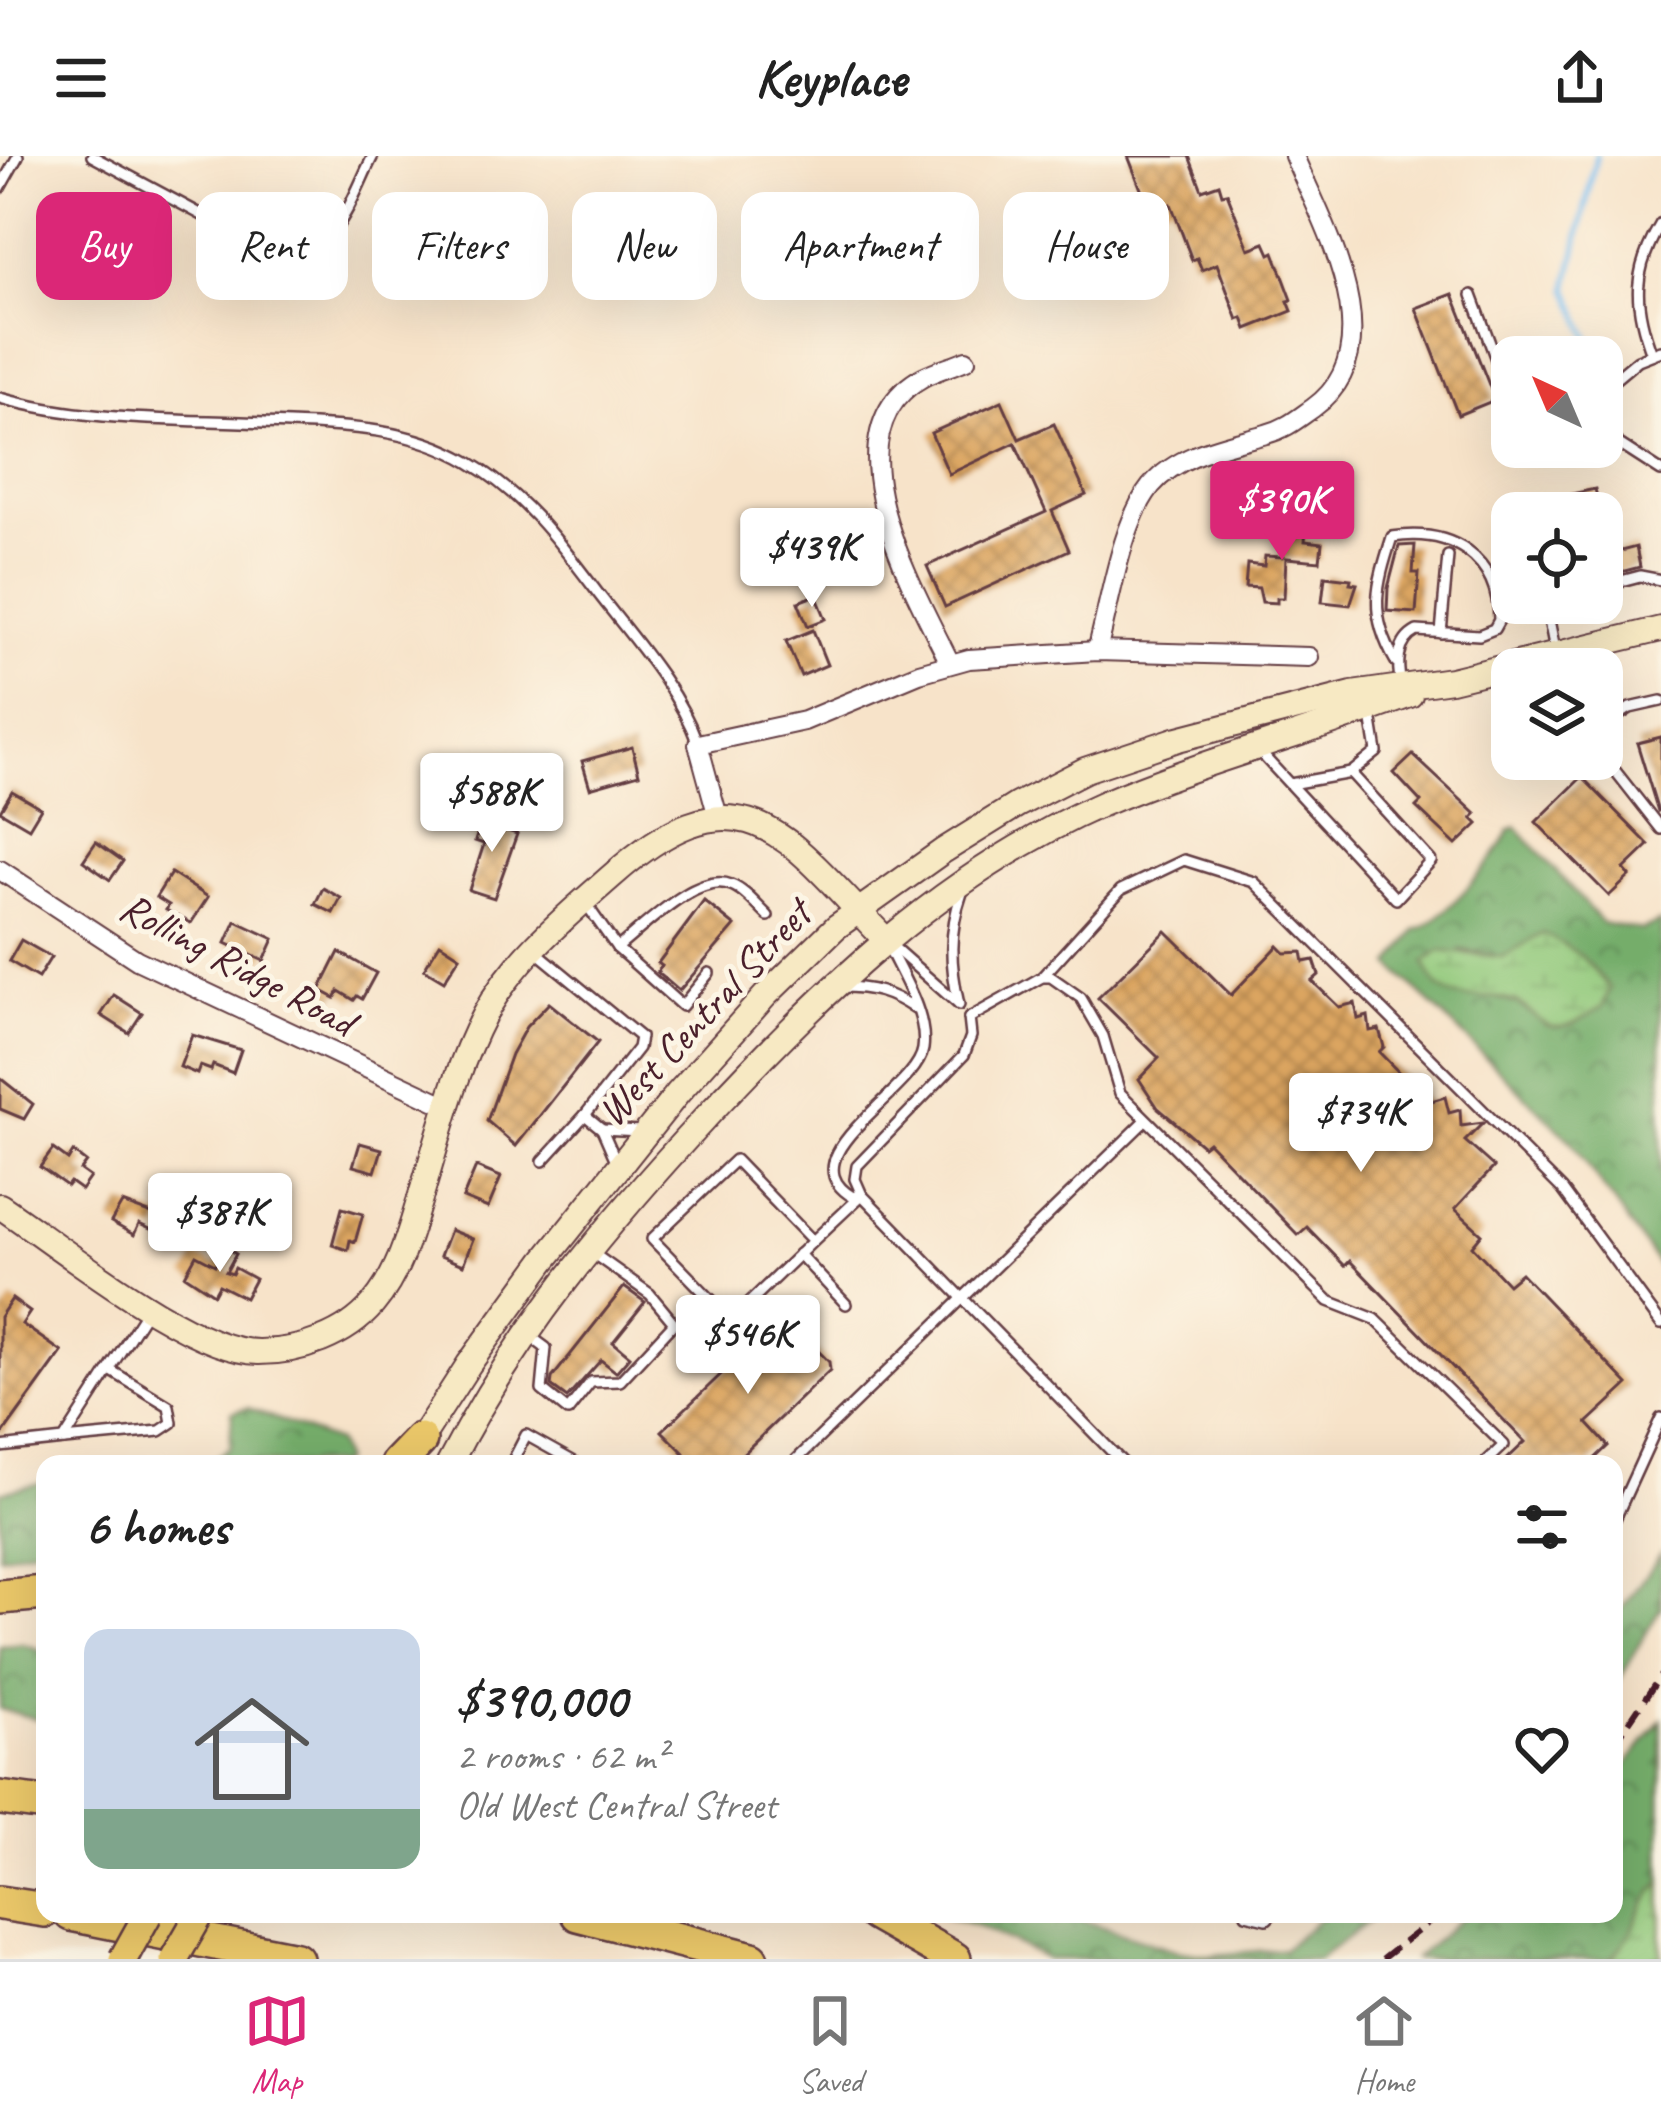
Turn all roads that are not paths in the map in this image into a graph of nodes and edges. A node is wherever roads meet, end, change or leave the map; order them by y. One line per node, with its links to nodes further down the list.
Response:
1 (18, 156): 5 (lane)
2 (92, 156): 3 (lane)
3 (373, 156)
4 (1294, 156): 21 (street)
5 (0, 188)
6 (1661, 223): 9 (lane)
7 (1472, 295): 8 (lane)
8 (1491, 346)
9 (1656, 353): 11 (lane)
10 (966, 360): 23 (street)
11 (1623, 372)
12 (0, 398): 30 (lane)
13 (1623, 445): 14 (lane)
14 (1659, 465)
15 (1448, 556): 19 (lane)
16 (1623, 580): 17 (lane)
17 (1661, 580)
18 (1661, 629): 20 (main road, West Central Street)
19 (1441, 633): 25 (lane); 25 (lane)
20 (1593, 648)
21 (1097, 651): 22 (street); 23 (street)
22 (1309, 657)
23 (950, 663): 30 (street)
24 (1491, 672): 26 (main road, West Central Street)
25 (1399, 674): 26 (main road, West Central Street); 42 (main road, West Central Street)
26 (1451, 680): 28 (main road, West Central Street)
27 (1661, 701): 29 (lane)
28 (1370, 710): 31 (main road, West Central Street); 32 (lane)
29 (1623, 713)
30 (698, 744): 37 (street)
31 (1258, 749): 34 (lane); 40 (main road, West Central Street)
32 (1352, 773): 34 (lane); 34 (lane)
33 (1622, 780): 36 (lane)
34 (1290, 784)
35 (1661, 810): 36 (lane)
36 (1648, 813): 38 (lane)
37 (718, 817): 41 (main road); 42 (main road)
38 (1661, 829)
39 (0, 870): 53 (street, Rolling Ridge Road)
40 (967, 880): 44 (main road, West Central Street); 50 (lane)
41 (584, 902): 45 (lane); 46 (main road)
42 (857, 911): 44 (main road); 57 (main road, West Central Street)
43 (768, 916): 45 (lane)
44 (886, 940): 49 (main road, West Central Street); 50 (lane); 51 (lane)
45 (617, 948): 47 (lane)
46 (533, 949): 53 (main road); 54 (lane)
47 (710, 973)
48 (1042, 977): 52 (lane); 55 (lane); 68 (lane)
49 (830, 987): 51 (lane); 63 (main road, West Central Street)
50 (958, 1005): 52 (lane)
51 (917, 1010): 60 (lane)
52 (969, 1018): 60 (lane)
53 (449, 1107): 67 (main road)
54 (584, 1114): 56 (lane); 58 (lane)
55 (1145, 1121): 65 (lane); 80 (lane)
56 (602, 1129): 57 (lane); 59 (lane)
57 (646, 1131): 59 (main road, West Central Street)
58 (543, 1161)
59 (618, 1166): 74 (main road, West Central Street)
60 (862, 1196): 62 (lane); 65 (lane)
61 (0, 1206): 67 (main road)
62 (813, 1241): 64 (lane); 64 (lane)
63 (586, 1249): 69 (main road, West Central Street); 69 (lane)
64 (800, 1254): 66 (lane)
65 (961, 1298): 78 (lane); 79 (lane)
66 (846, 1304)
67 (156, 1311): 70 (lane)
68 (1661, 1324)
69 (525, 1333): 75 (main road, West Central Street)
70 (110, 1370): 72 (lane); 72 (lane)
71 (1661, 1418): 81 (lane)
72 (64, 1440): 73 (lane)
73 (0, 1447)
74 (409, 1455)
75 (454, 1455)
76 (516, 1455): 77 (lane)
77 (561, 1455)
78 (801, 1455)
79 (1115, 1455)
80 (1493, 1455)
81 (1623, 1502)
82 (36, 1594): 83 (highway)
83 (0, 1597)
84 (0, 1798): 85 (highway)
85 (36, 1803)
86 (0, 1903): 87 (highway)
87 (36, 1909)
88 (116, 1923): 95 (highway)
89 (143, 1923): 93 (main road, bridge)
90 (195, 1923): 94 (main road, bridge)
91 (613, 1923): 96 (highway)
92 (891, 1923): 97 (highway)
93 (122, 1959)
94 (174, 1959)
95 (296, 1959)
96 (752, 1959)
97 (954, 1959)

